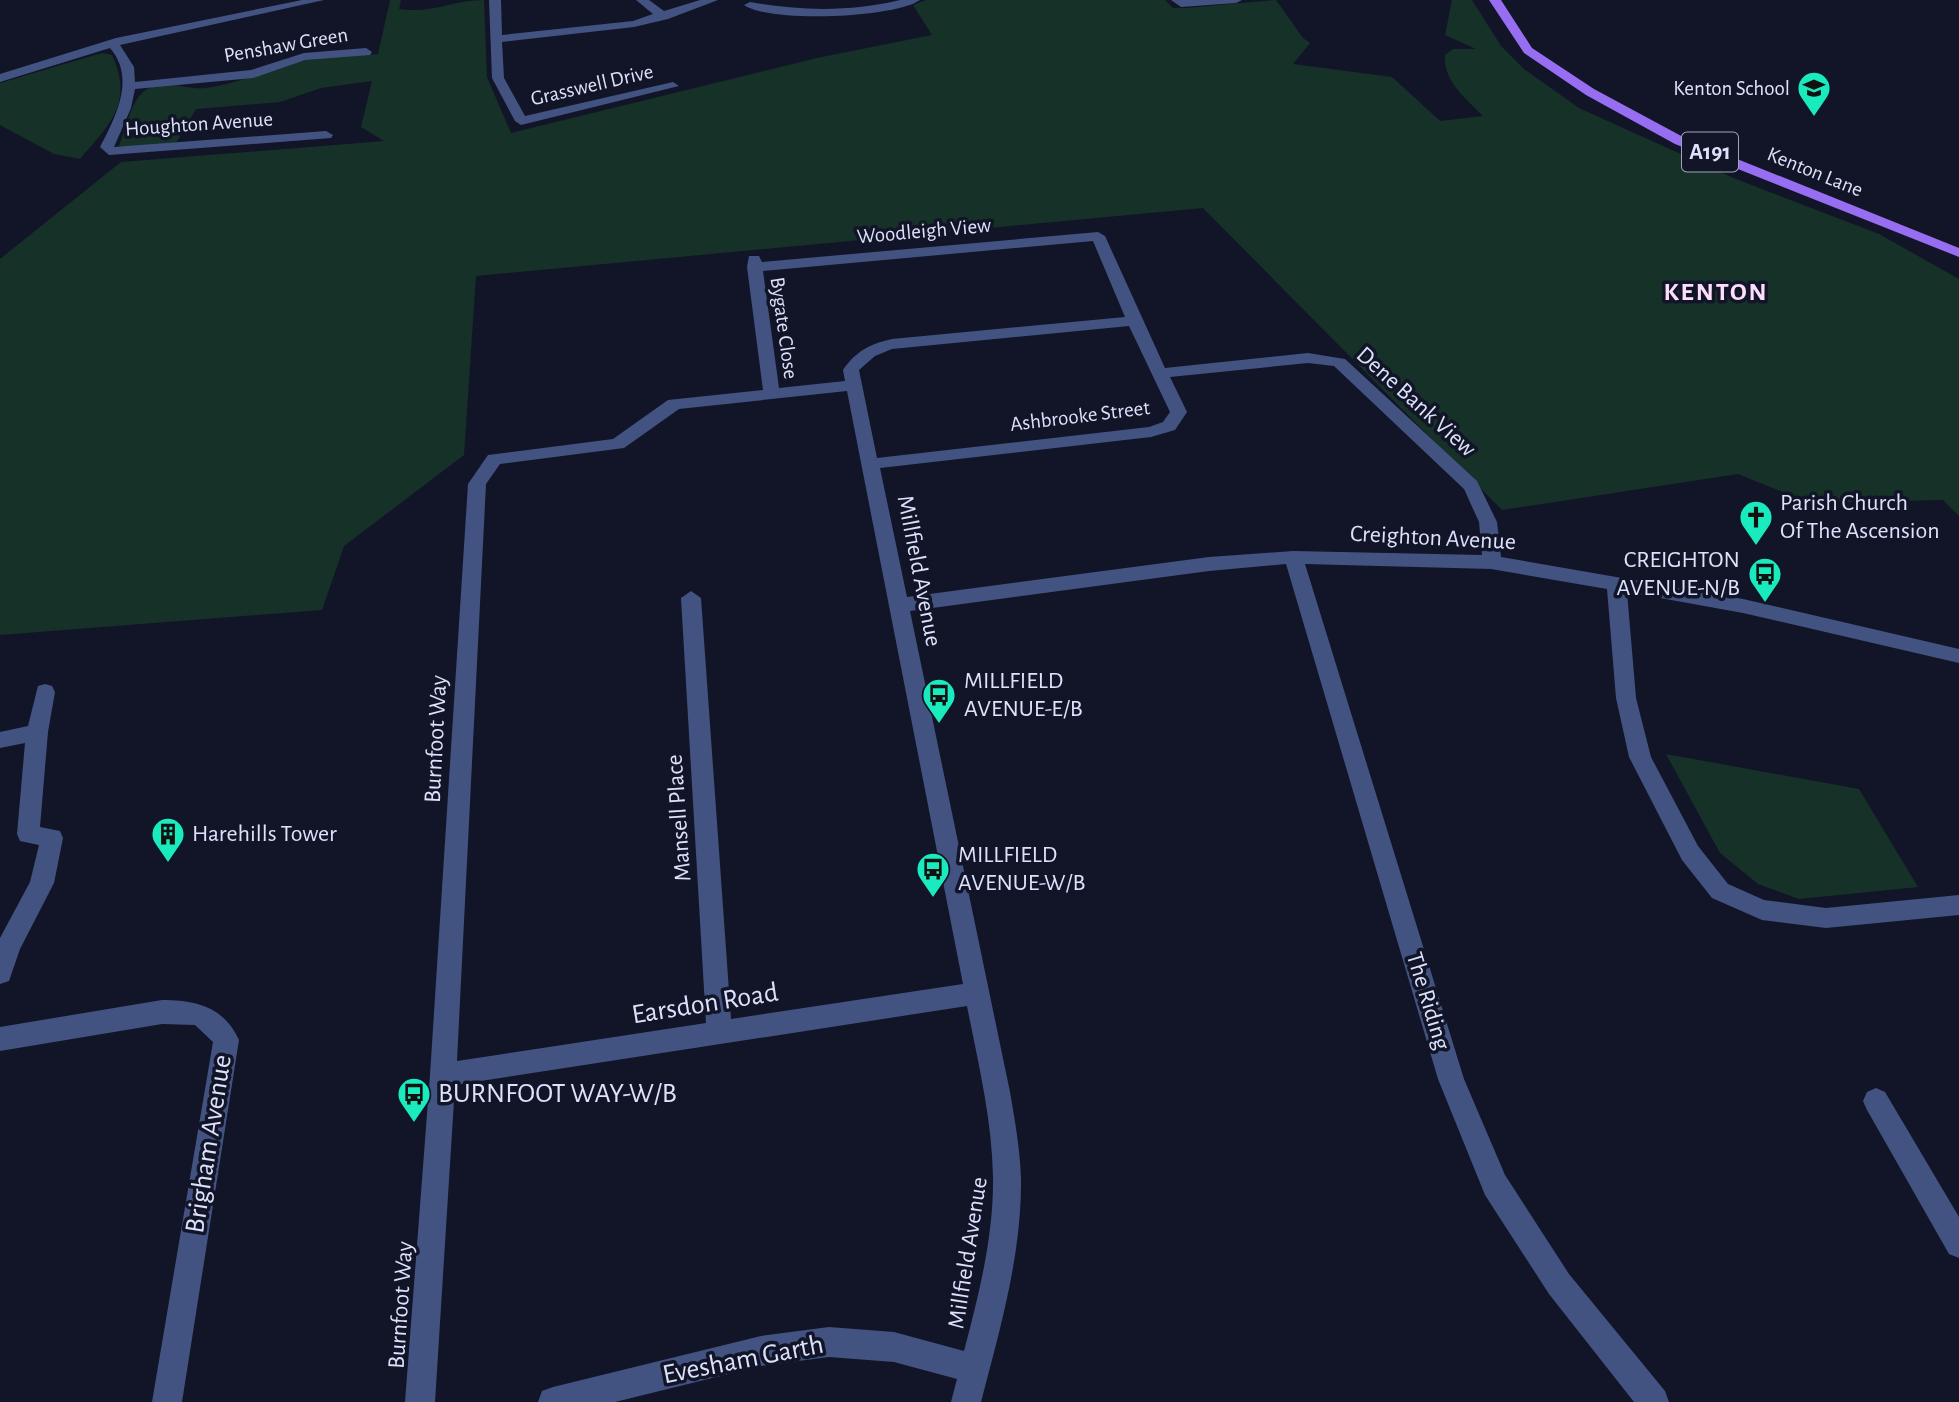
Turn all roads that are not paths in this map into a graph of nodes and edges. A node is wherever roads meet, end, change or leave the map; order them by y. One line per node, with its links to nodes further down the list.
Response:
1 (318, 0): 12 (street)
2 (495, 0): 11 (street, Grasswell Drive)
3 (642, 0): 10 (street)
4 (712, 0): 10 (street)
5 (914, 0): 9 (street)
6 (1177, 0): 7 (street)
7 (1237, 0)
8 (1495, 0): 19 (main road, Kenton Lane / A191)
9 (750, 5)
10 (664, 17): 11 (street)
11 (495, 39): 16 (street, Grasswell Drive)
12 (112, 43): 14 (street); 15 (street, Houghton Avenue)
13 (366, 52): 15 (street, Penshaw Green)
14 (0, 78)
15 (130, 86): 17 (street, Houghton Avenue)
16 (673, 86)
17 (326, 135)
18 (1098, 236): 20 (street, Woodleigh View); 21 (street, Ashbrooke Street)
19 (1959, 253)
20 (754, 263): 24 (street, Bygate Close)
21 (1134, 321): 22 (street, Ashbrooke Street); 23 (street, Millfield Avenue)
22 (1161, 373): 25 (street, Ashbrooke Street); 27 (street, Dene Bank View)
23 (855, 385): 24 (street, Burnfoot Way); 25 (street, Millfield Avenue)
24 (772, 394): 40 (street, Burnfoot Way)
25 (870, 464): 30 (street, Millfield Avenue)
26 (1293, 557): 27 (street, Creighton Avenue); 30 (street, Creighton Avenue); 48 (street, The Riding)
27 (1490, 562): 28 (street, Creighton Avenue)
28 (1616, 582): 31 (street, Creighton Avenue); 35 (street)
29 (691, 598): 38 (street, Mansell Place)
30 (899, 605): 37 (street, Millfield Avenue)
31 (1959, 656)
32 (45, 692): 33 (street)
33 (37, 732): 34 (street); 36 (street)
34 (0, 740)
35 (1959, 905)
36 (0, 973)
37 (977, 993): 38 (street, Earsdon Road); 43 (street, Millfield Avenue)
38 (719, 1034): 40 (street, Earsdon Road)
39 (0, 1039): 44 (street, Brigham Avenue)
40 (443, 1075): 45 (street, Burnfoot Way)
41 (1876, 1101): 42 (street)
42 (1959, 1244)
43 (975, 1368): 46 (street, Evesham Garth); 47 (street, Millfield Avenue)
44 (167, 1402)
45 (420, 1402)
46 (553, 1402)
47 (966, 1402)
48 (1654, 1402)

